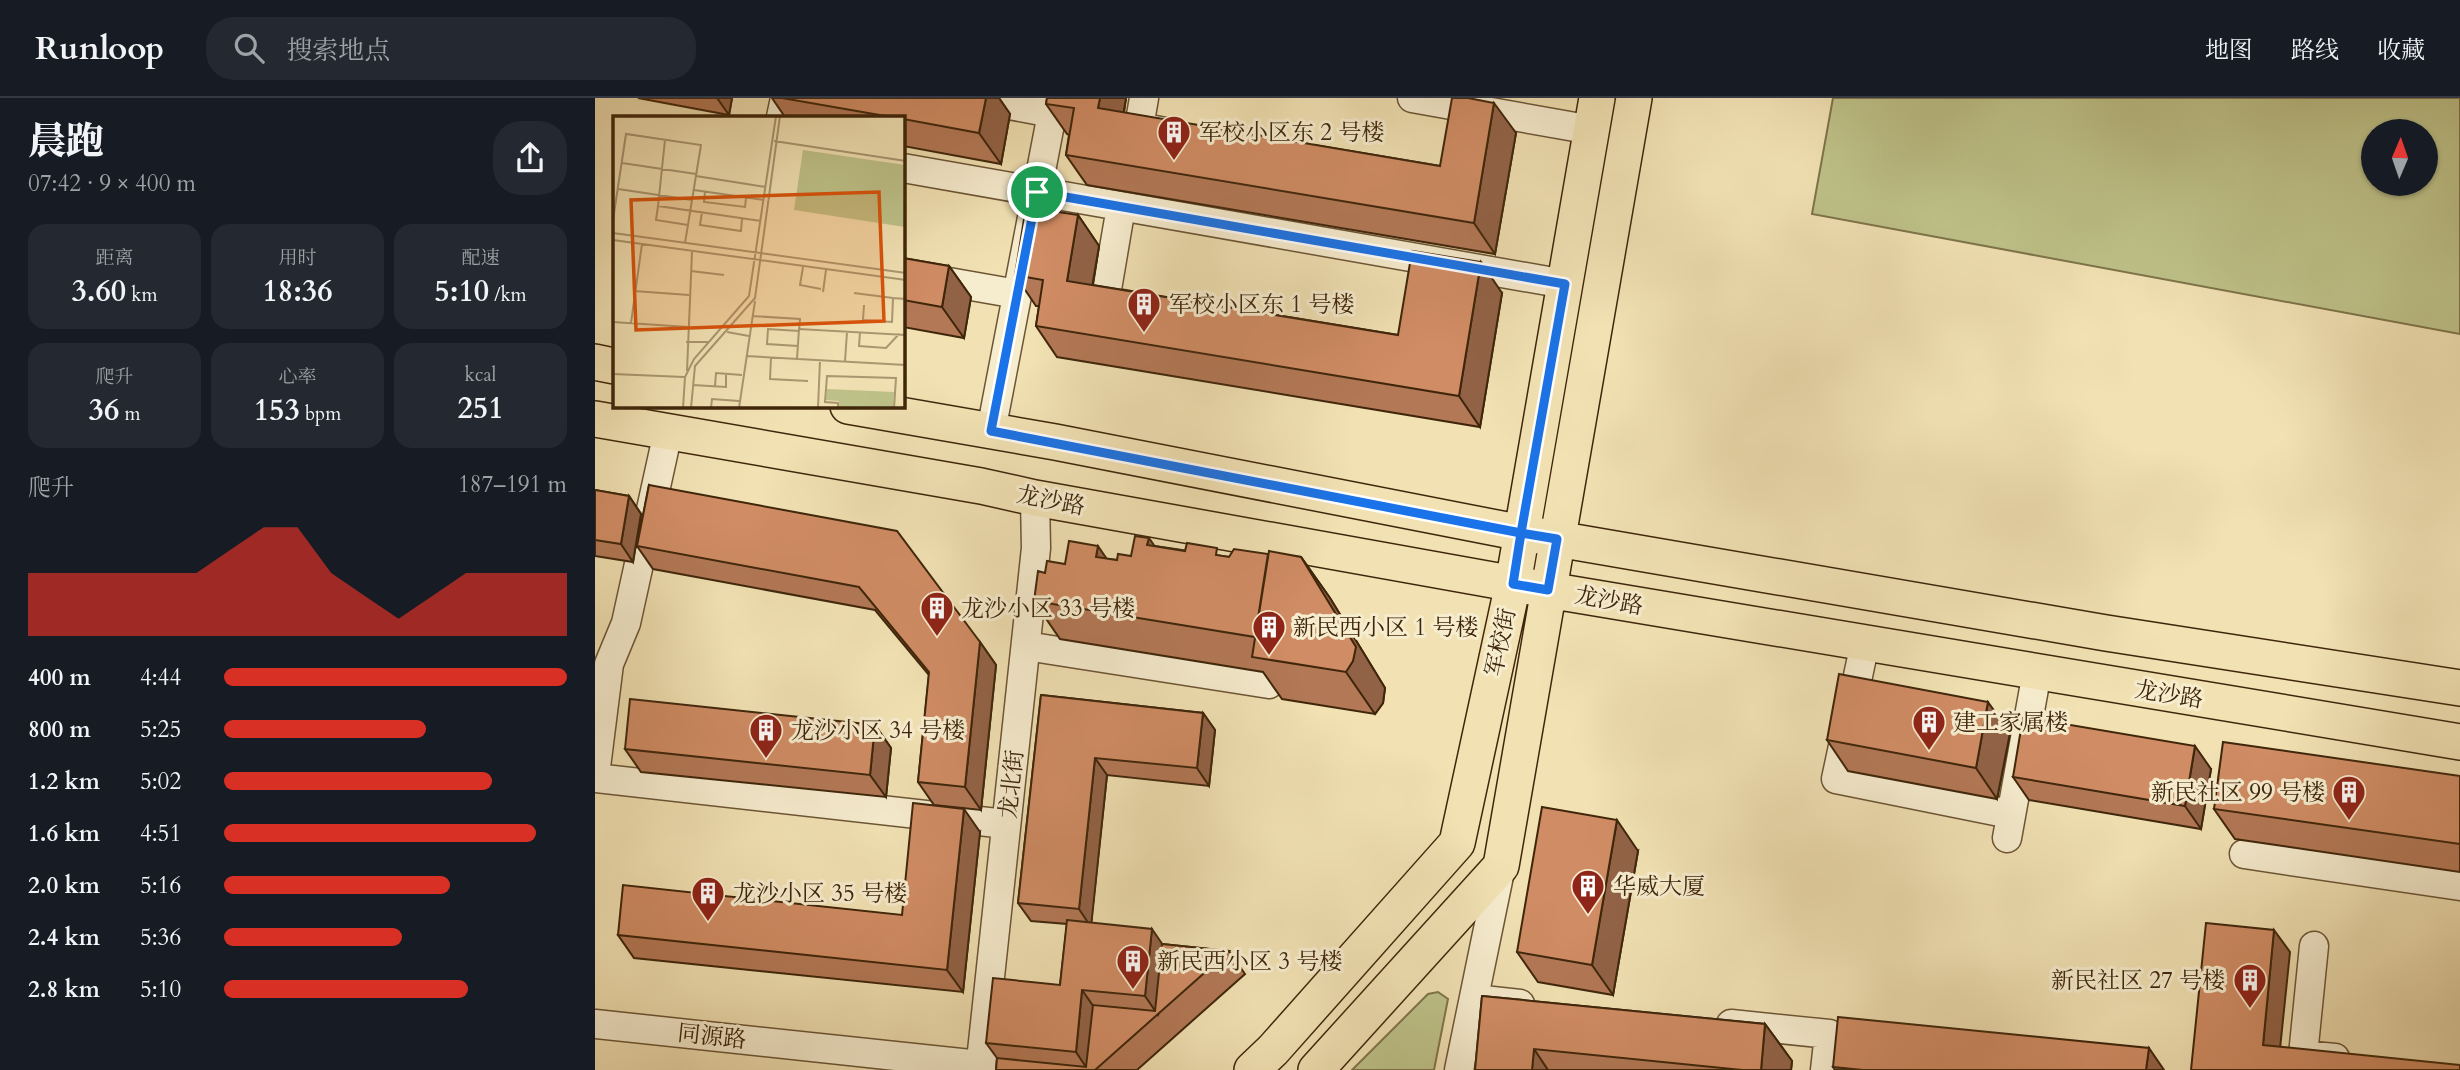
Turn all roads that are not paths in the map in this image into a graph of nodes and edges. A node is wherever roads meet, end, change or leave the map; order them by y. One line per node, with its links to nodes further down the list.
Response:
1 (785, 98): 8 (street)
2 (972, 98): 6 (street)
3 (1144, 98): 9 (street)
4 (1412, 98): 7 (street)
5 (1634, 98): 25 (main road, 军校街)
6 (1053, 105): 11 (street)
7 (1594, 114): 14 (main road, 军校街)
8 (781, 116)
9 (1192, 137)
10 (905, 168): 11 (street)
11 (1037, 192): 12 (street); 15 (street)
12 (1121, 207): 14 (street); 16 (street)
13 (905, 274): 15 (street)
14 (1565, 284): 24 (main road, 军校街)
15 (1017, 295): 21 (street)
16 (1158, 310)
17 (595, 362): 18 (main road)
18 (613, 366)
19 (859, 408): 21 (main road)
20 (595, 419): 22 (main road, 龙沙路)
21 (991, 431): 24 (main road)
22 (668, 432): 23 (main road, 龙沙路); 34 (street)
23 (1035, 498): 26 (main road, 龙沙路); 29 (street, 龙北街)
24 (1521, 533): 25 (main road); 26 (main road, 军校街)
25 (1557, 539): 27 (main road, 军校街); 32 (main road)
26 (1513, 584): 27 (main road, 龙沙路); 48 (main road, 军校街)
27 (1548, 590): 28 (main road, 龙沙路); 39 (main road, 军校街)
28 (1865, 643): 30 (main road, 龙沙路); 35 (street)
29 (1026, 646): 31 (street); 36 (street, 龙北街)
30 (2036, 672): 33 (main road, 龙沙路); 37 (street)
31 (1269, 684)
32 (2460, 688)
33 (2460, 742)
34 (595, 776): 36 (street)
35 (1994, 811)
36 (1006, 824): 47 (street, 龙北街)
37 (2007, 838)
38 (2244, 854): 40 (street)
39 (1501, 866): 42 (street, 军校街); 49 (main road)
40 (2460, 887)
41 (2313, 946): 46 (street)
42 (1474, 999): 43 (street); 50 (street, 军校街)
43 (1542, 1006)
44 (1706, 1022): 51 (street)
45 (595, 1024): 47 (street, 同源路)
46 (2357, 1061)
47 (988, 1068)
48 (1252, 1070)
49 (1316, 1070)
50 (1459, 1070)
51 (1825, 1070)

